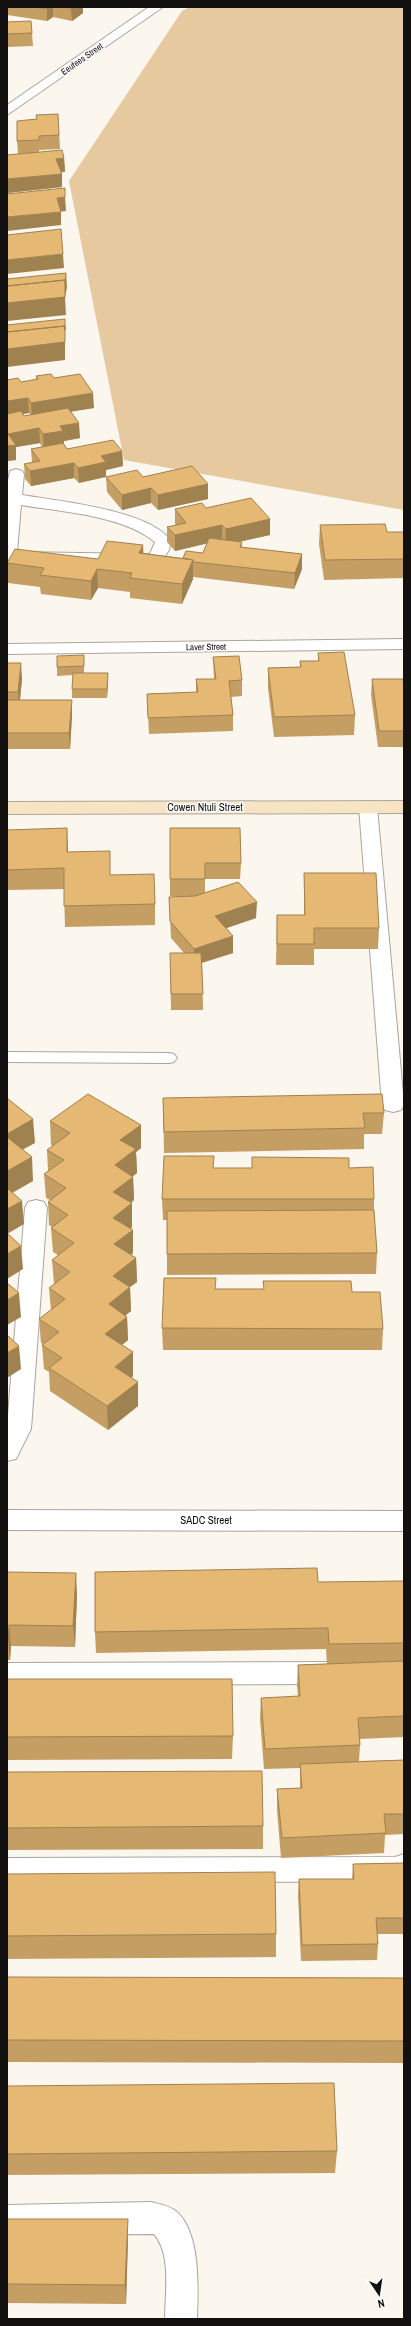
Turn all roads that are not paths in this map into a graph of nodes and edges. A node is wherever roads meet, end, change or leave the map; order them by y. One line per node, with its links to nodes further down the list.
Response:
1 (157, 7): 2 (street, Eeufees Street)
2 (7, 111)
3 (16, 474): 4 (street)
4 (14, 499): 5 (street); 5 (street)
5 (9, 557): 6 (street)
6 (7, 576)
7 (404, 644): 8 (street, Laver Street)
8 (7, 649)
9 (368, 807): 10 (street, Cowen Ntuli Street); 11 (street, Cowen Ntuli Street); 14 (street)
10 (404, 807)
11 (7, 808)
12 (7, 1057): 13 (lane)
13 (169, 1058)
14 (393, 1105)
15 (36, 1208): 16 (street)
16 (7, 1452)
17 (7, 1520): 18 (street, SADC Street)
18 (404, 1521)
19 (348, 1673): 20 (street)
20 (7, 1674)
21 (404, 1866): 22 (street)
22 (7, 1871)
23 (7, 2220): 24 (street)
24 (181, 2319)

